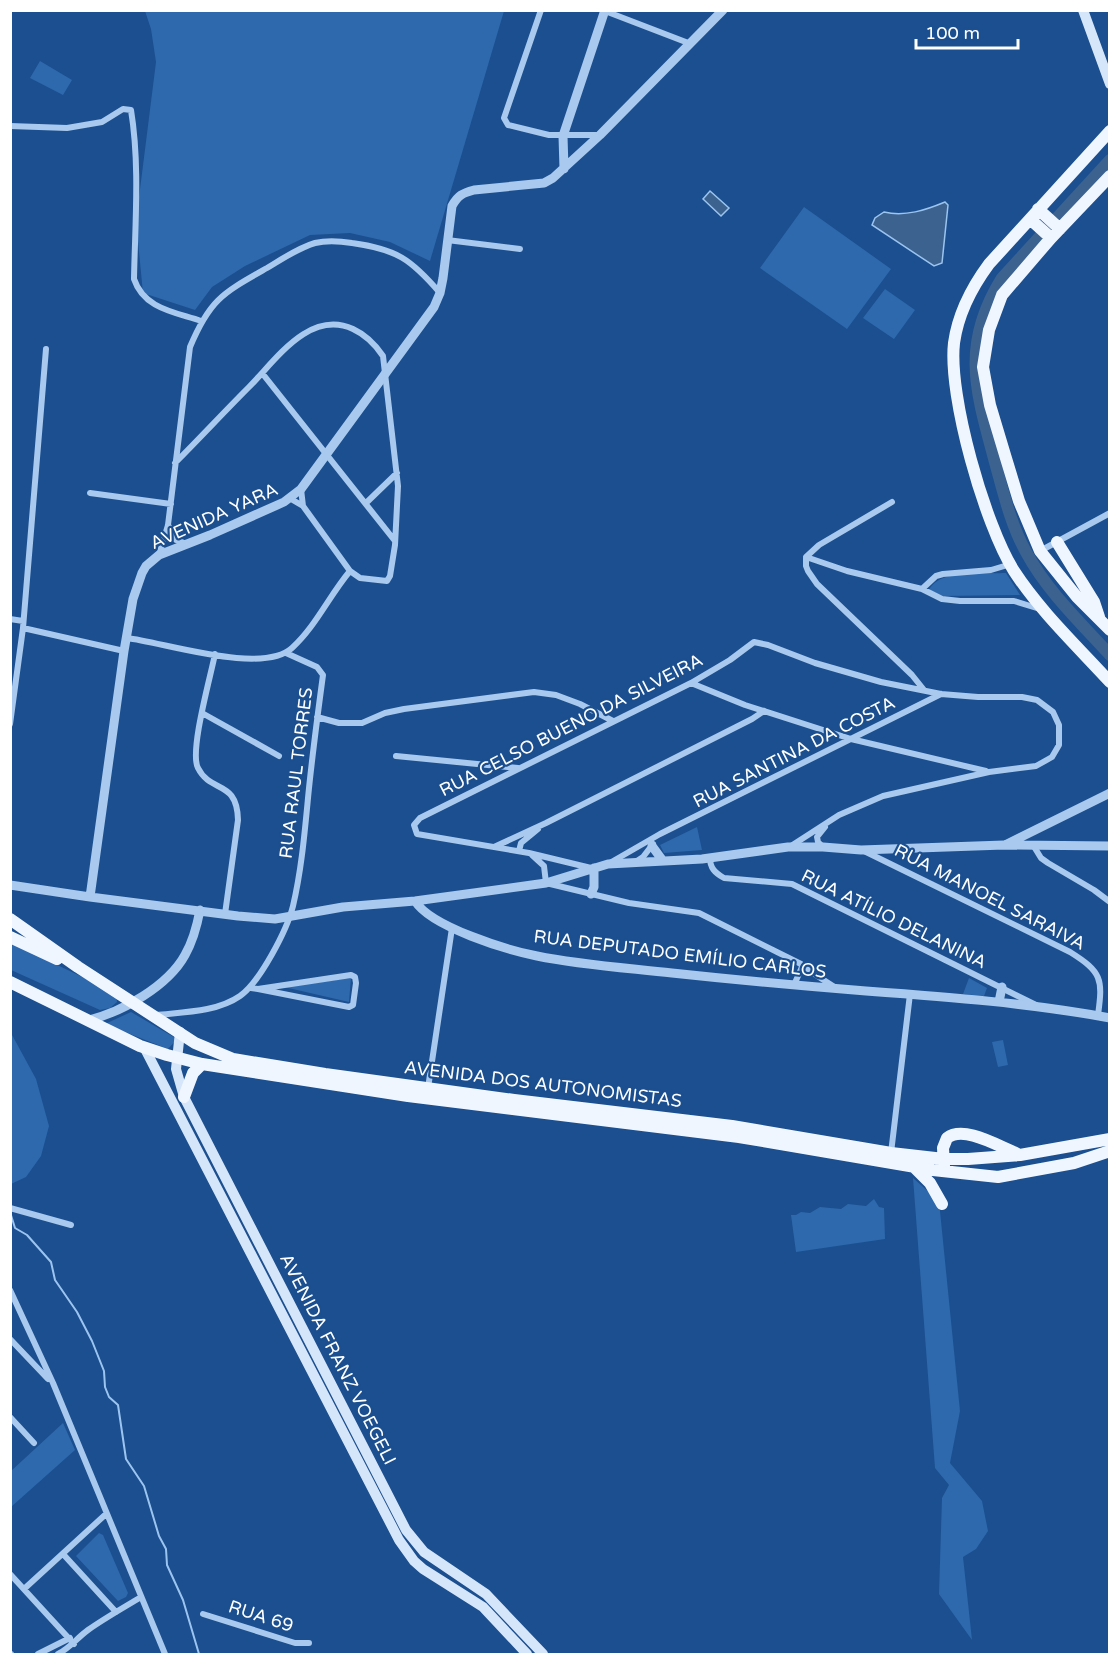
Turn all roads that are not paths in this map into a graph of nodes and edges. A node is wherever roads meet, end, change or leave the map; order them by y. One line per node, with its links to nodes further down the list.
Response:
1 (541, 10): 11 (street)
2 (723, 10): 5 (street)
3 (1083, 10): 6 (main road)
4 (605, 11): 5 (street); 11 (street)
5 (691, 44): 10 (street)
6 (1108, 74): 7 (main road)
7 (1110, 84)
8 (10, 126): 19 (street)
9 (1110, 131): 14 (main road)
10 (600, 135): 11 (street); 12 (street)
11 (563, 136): 12 (street)
12 (564, 169): 16 (street, AVENIDA YARA)
13 (1110, 176): 15 (main road)
14 (1036, 216): 15 (main road); 41 (main road)
15 (1054, 232): 38 (main road)
16 (447, 240): 17 (street); 18 (street, AVENIDA YARA)
17 (520, 249)
18 (440, 293): 19 (street); 21 (street, AVENIDA YARA)
19 (201, 321): 24 (street)
20 (46, 350): 47 (street)
21 (386, 372): 22 (street); 23 (street, AVENIDA YARA); 25 (street)
22 (262, 373): 23 (street); 24 (street)
23 (327, 453): 26 (street, AVENIDA YARA); 29 (street)
24 (175, 463): 31 (street)
25 (397, 472): 29 (street); 35 (street)
26 (302, 489): 28 (street, AVENIDA YARA); 32 (street)
27 (90, 493): 31 (street)
28 (291, 499): 32 (street); 37 (street, AVENIDA YARA)
29 (366, 502): 35 (street)
30 (892, 502): 40 (street)
31 (171, 504): 34 (street)
32 (303, 506): 42 (street)
33 (1110, 513): 36 (street)
34 (168, 525): 37 (street); 39 (street)
35 (395, 541): 42 (street)
36 (1057, 542): 38 (street); 45 (main road)
37 (187, 544): 39 (street, AVENIDA YARA)
38 (1040, 550): 45 (main road)
39 (159, 555): 50 (street, AVENIDA YARA)
40 (806, 557): 43 (street); 56 (street)
41 (1011, 564): 43 (street); 44 (main road)
42 (350, 571): 52 (street)
43 (922, 589): 44 (street)
44 (1046, 612): 54 (main road)
45 (1099, 618): 49 (main road)
46 (10, 619): 47 (street)
47 (23, 621): 48 (street)
48 (23, 628): 51 (street); 62 (street)
49 (1110, 630)
50 (127, 638): 51 (street, AVENIDA YARA); 53 (street)
51 (124, 651): 93 (street, AVENIDA YARA)
52 (286, 652): 53 (street); 60 (street, RUA RAUL TORRES)
53 (215, 654): 59 (street)
54 (1110, 682)
55 (691, 683): 56 (street, RUA CELSO BUENO DA SILVEIRA); 58 (street); 61 (street, RUA CELSO BUENO DA SILVEIRA)
56 (925, 690): 57 (street)
57 (941, 694): 63 (street, RUA SANTINA DA COSTA); 67 (street)
58 (764, 711): 63 (street); 70 (street)
59 (202, 713): 64 (street); 97 (street)
60 (317, 717): 61 (street); 98 (street, RUA RAUL TORRES)
61 (613, 721): 66 (street, RUA CELSO BUENO DA SILVEIRA)
62 (10, 724)
63 (851, 739): 67 (street); 72 (street, RUA SANTINA DA COSTA)
64 (279, 756)
65 (396, 756): 66 (street)
66 (519, 768): 78 (street, RUA CELSO BUENO DA SILVEIRA)
67 (989, 772): 69 (street)
68 (1110, 793): 71 (street)
69 (839, 815): 77 (street); 79 (street)
70 (546, 823): 78 (street); 81 (street)
71 (1042, 825): 73 (street); 74 (street)
72 (660, 834): 75 (street, RUA SANTINA DA COSTA); 87 (street, RUA SANTINA DA COSTA)
73 (1004, 845): 74 (street); 80 (street)
74 (1033, 845): 76 (street); 95 (street)
75 (652, 846): 85 (street); 86 (street, RUA SANTINA DA COSTA)
76 (1110, 846)
77 (823, 847): 79 (street); 80 (street)
78 (493, 848): 81 (street)
79 (788, 848): 83 (street)
80 (861, 850): 114 (street, RUA MANOEL SARAIVA)
81 (519, 851): 82 (street)
82 (529, 853): 84 (street); 88 (street)
83 (710, 858): 85 (street); 106 (street, RUA ATÍLIO DELANINA)
84 (558, 859): 88 (street); 89 (street)
85 (663, 861): 86 (street)
86 (630, 863): 87 (street)
87 (608, 864): 89 (street)
88 (544, 866): 90 (street)
89 (594, 868): 90 (street); 92 (street)
90 (546, 883): 92 (street); 94 (street)
91 (10, 885): 93 (street)
92 (591, 894): 102 (street)
93 (90, 897): 96 (street)
94 (416, 901): 98 (street); 100 (street, RUA DEPUTADO EMÍLIO CARLOS)
95 (1110, 902)
96 (200, 910): 97 (street); 110 (street)
97 (225, 914): 98 (street)
98 (289, 918): 107 (street, RUA RAUL TORRES)
99 (10, 920): 103 (main road, AVENIDA DOS AUTONOMISTAS)
100 (452, 928): 105 (street, RUA DEPUTADO EMÍLIO CARLOS); 121 (street)
101 (10, 937): 103 (main road)
102 (802, 966): 105 (street); 108 (street)
103 (78, 967): 110 (main road, AVENIDA DOS AUTONOMISTAS)
104 (10, 982): 116 (main road, AVENIDA DOS AUTONOMISTAS)
105 (794, 985): 108 (street, RUA DEPUTADO EMÍLIO CARLOS)
106 (1002, 987): 111 (street); 112 (street, RUA ATÍLIO DELANINA)
107 (255, 988): 107 (street); 113 (street)
108 (837, 989): 109 (street, RUA DEPUTADO EMÍLIO CARLOS)
109 (910, 994): 111 (street, RUA DEPUTADO EMÍLIO CARLOS); 127 (street)
110 (133, 1002): 113 (main road, AVENIDA DOS AUTONOMISTAS); 116 (street)
111 (999, 1002): 112 (street, RUA DEPUTADO EMÍLIO CARLOS)
112 (1036, 1005): 114 (street, RUA DEPUTADO EMÍLIO CARLOS)
113 (154, 1015): 117 (main road, AVENIDA DOS AUTONOMISTAS)
114 (1098, 1015): 115 (street, RUA DEPUTADO EMÍLIO CARLOS)
115 (1110, 1018)
116 (89, 1020): 118 (main road, AVENIDA DOS AUTONOMISTAS)
117 (180, 1032): 119 (main road, AVENIDA FRANZ VOEGELI); 121 (main road, AVENIDA DOS AUTONOMISTAS)
118 (144, 1047): 119 (main road, AVENIDA DOS AUTONOMISTAS); 125 (main road, AVENIDA FRANZ VOEGELI)
119 (176, 1057): 120 (main road, AVENIDA DOS AUTONOMISTAS); 122 (main road, AVENIDA FRANZ VOEGELI)
120 (202, 1064): 122 (main road); 130 (main road, AVENIDA DOS AUTONOMISTAS)
121 (428, 1088): 127 (main road, AVENIDA DOS AUTONOMISTAS)
122 (184, 1097): 124 (main road, AVENIDA FRANZ VOEGELI)
123 (1110, 1139): 128 (main road, AVENIDA DOS AUTONOMISTAS)
124 (206, 1140): 125 (main road); 141 (main road, AVENIDA FRANZ VOEGELI)
125 (194, 1146): 142 (main road, AVENIDA FRANZ VOEGELI)
126 (1110, 1151): 129 (main road, AVENIDA DOS AUTONOMISTAS)
127 (891, 1153): 129 (main road, AVENIDA DOS AUTONOMISTAS)
128 (1020, 1155): 129 (main road, AVENIDA DOS AUTONOMISTAS); 129 (main road)
129 (944, 1165): 130 (main road, AVENIDA DOS AUTONOMISTAS)
130 (913, 1167): 131 (main road)
131 (942, 1204)
132 (10, 1208): 133 (street)
133 (71, 1225)
134 (10, 1290): 136 (street)
135 (10, 1339): 136 (street)
136 (53, 1383): 139 (street)
137 (10, 1417): 138 (street)
138 (34, 1443)
139 (106, 1514): 140 (street); 146 (street)
140 (63, 1554): 145 (street); 147 (street)
141 (429, 1555): 142 (main road); 143 (main road); 152 (main road, AVENIDA FRANZ VOEGELI)
142 (415, 1562): 143 (main road, AVENIDA FRANZ VOEGELI)
143 (428, 1572): 149 (main road, AVENIDA FRANZ VOEGELI)
144 (10, 1574): 145 (street)
145 (24, 1589): 151 (street)
146 (141, 1597): 147 (street); 157 (street)
147 (116, 1612): 150 (street)
148 (203, 1614): 153 (street, RUA 69)
149 (503, 1629): 152 (main road); 158 (main road, AVENIDA FRANZ VOEGELI)
150 (80, 1637): 151 (street); 154 (street)
151 (69, 1638): 154 (street); 155 (street)
152 (531, 1642): 159 (main road, AVENIDA FRANZ VOEGELI)
153 (309, 1643)
154 (74, 1644): 156 (street)
155 (38, 1654)
156 (58, 1654)
157 (165, 1654)
158 (526, 1654)
159 (543, 1654)

